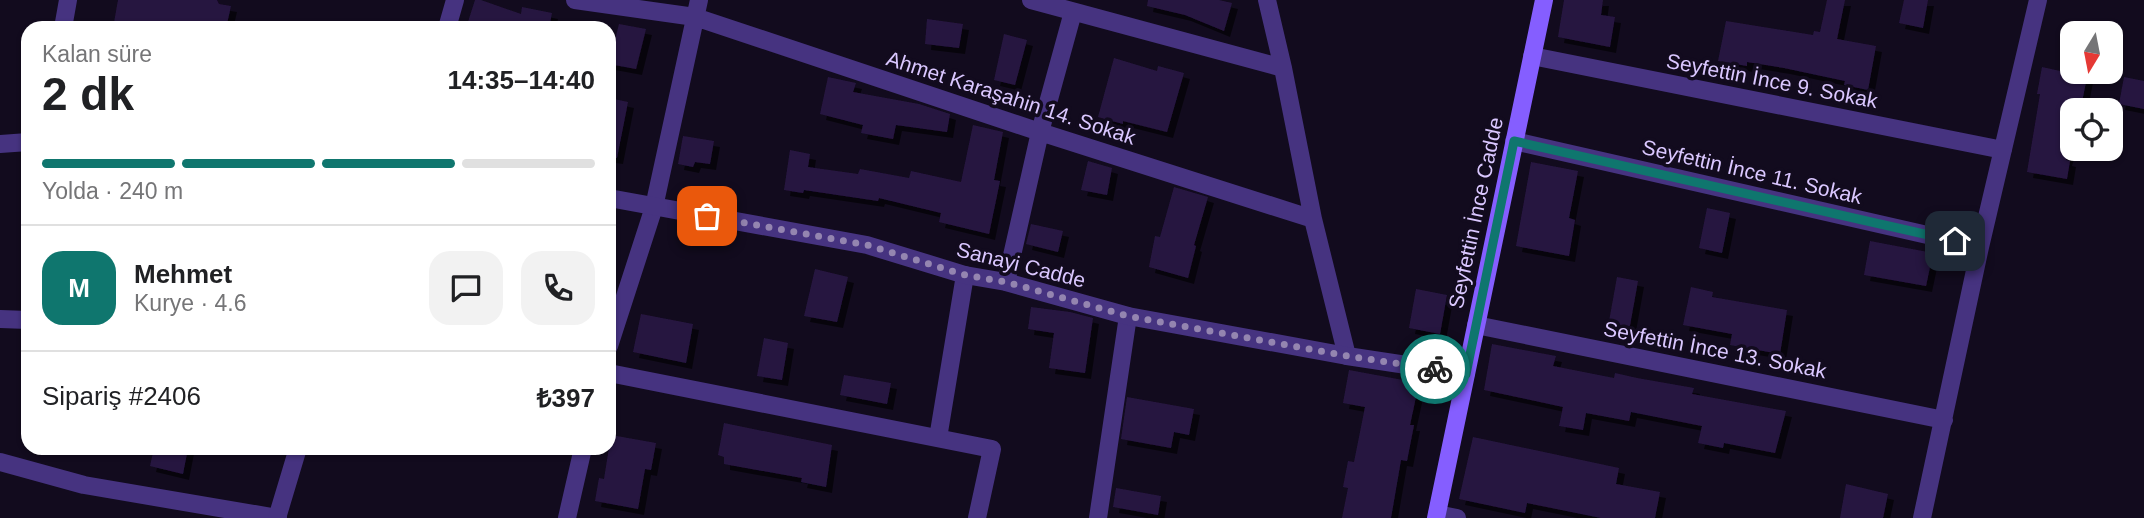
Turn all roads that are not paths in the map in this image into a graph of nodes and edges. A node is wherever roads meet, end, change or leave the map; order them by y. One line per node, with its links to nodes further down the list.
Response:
1 (68, 0): 10 (street)
2 (455, 0): 11 (street)
3 (575, 0): 8 (street, Ahmet Karaşahin 14. Sokak)
4 (1031, 0): 9 (street)
5 (1267, 0): 13 (street)
6 (1544, 0): 12 (main road, Seyfettin İnce Cadde)
7 (2038, 0): 18 (street)
8 (697, 9): 14 (street, Ahmet Karaşahin 14. Sokak); 20 (street)
9 (1073, 12): 13 (street); 14 (street)
10 (64, 21)
11 (449, 21)
12 (1532, 56): 15 (main road, Seyfettin İnce Cadde); 18 (street, Seyfettin İnce 9. Sokak)
13 (1283, 68): 21 (street)
14 (1040, 132): 21 (street, Ahmet Karaşahin 14. Sokak); 24 (street)
15 (1514, 141): 22 (street, Seyfettin İnce 11. Sokak); 29 (main road, Seyfettin İnce Cadde)
16 (21, 142): 17 (street)
17 (0, 144)
18 (2003, 150): 22 (street)
19 (616, 199): 20 (street, Sanayi Cadde)
20 (654, 207): 23 (street, Sanayi Cadde); 28 (street)
21 (1313, 219): 30 (street)
22 (1980, 247): 33 (street)
23 (965, 275): 24 (street, Sanayi Cadde); 34 (street)
24 (1006, 282): 25 (street, Sanayi Cadde)
25 (1128, 316): 30 (street, Sanayi Cadde); 42 (street)
26 (0, 319): 27 (street)
27 (21, 320)
28 (616, 324)
29 (1476, 325): 32 (main road, Seyfettin İnce Cadde); 33 (street, Seyfettin İnce 13. Sokak)
30 (1347, 356): 32 (street, Sanayi Cadde)
31 (616, 374): 34 (street)
32 (1466, 374): 38 (main road, Seyfettin İnce Cadde)
33 (1944, 420): 44 (street)
34 (938, 438): 41 (street)
35 (296, 455): 39 (street)
36 (582, 455): 40 (street)
37 (0, 462): 39 (street)
38 (1436, 516): 43 (street)
39 (277, 518)
40 (568, 518)
41 (977, 518)
42 (1098, 518)
43 (1457, 518)
44 (1922, 518)

